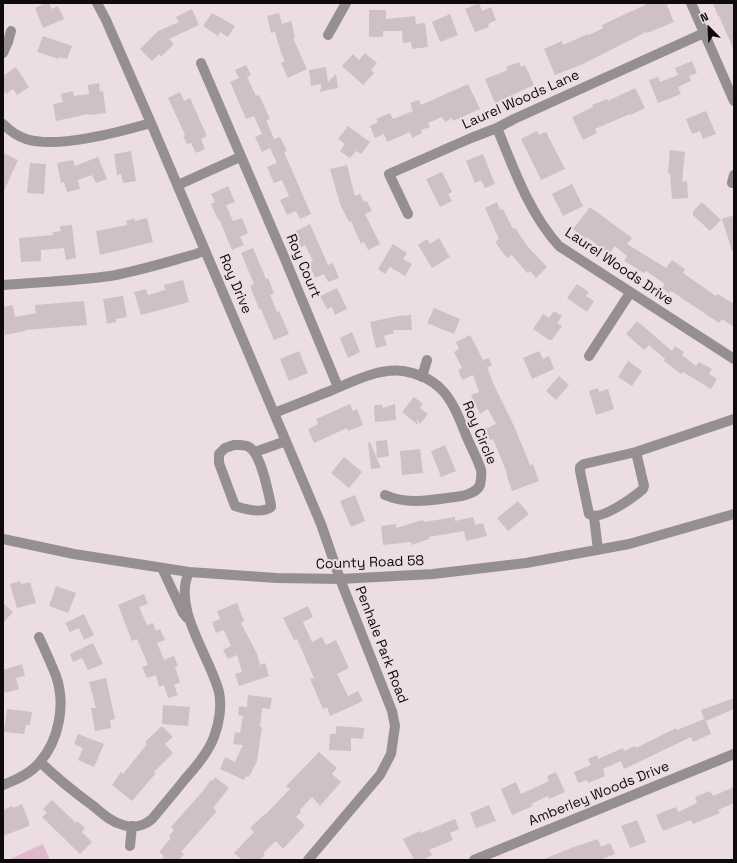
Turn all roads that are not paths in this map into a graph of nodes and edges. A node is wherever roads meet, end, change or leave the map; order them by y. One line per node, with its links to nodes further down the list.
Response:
1 (97, 3): 10 (street, Roy Drive)
2 (346, 3): 6 (street)
3 (691, 3): 5 (street)
4 (11, 31): 7 (street)
5 (704, 33): 9 (street); 12 (street, Laurel Woods Lane)
6 (328, 35)
7 (3, 53)
8 (201, 63): 13 (street, Roy Court)
9 (734, 101)
10 (151, 123): 11 (street); 14 (street, Roy Drive)
11 (3, 124)
12 (497, 128): 15 (street, Laurel Woods Lane); 18 (street, Laurel Woods Drive)
13 (240, 157): 14 (street); 23 (street, Roy Court)
14 (178, 185): 16 (street, Roy Drive)
15 (408, 214)
16 (205, 250): 17 (street); 24 (street, Roy Drive)
17 (3, 285)
18 (630, 293): 19 (street); 20 (street, Laurel Woods Drive)
19 (589, 356)
20 (734, 359)
21 (427, 360): 22 (street)
22 (422, 377): 23 (street, Roy Circle); 29 (street, Roy Circle)
23 (338, 388): 24 (street, Roy Circle)
24 (274, 413): 26 (street, Roy Drive)
25 (734, 419): 28 (street)
26 (286, 441): 27 (street); 36 (street, Roy Drive)
27 (255, 452): 27 (street)
28 (636, 452): 31 (street); 31 (street)
29 (385, 495)
30 (734, 514): 33 (street, County Road 58)
31 (594, 517): 33 (street)
32 (3, 539): 34 (street, County Road 58)
33 (598, 550): 36 (street, County Road 58)
34 (162, 568): 35 (street, County Road 58); 37 (street)
35 (189, 572): 36 (street, County Road 58); 37 (street)
36 (340, 579): 44 (street, Penhale Park Road)
37 (191, 625): 42 (street)
38 (39, 637): 40 (street)
39 (734, 754): 45 (street, Amberley Woods Drive)
40 (40, 762): 41 (street); 42 (street)
41 (3, 785)
42 (132, 826): 43 (street)
43 (130, 846)
44 (308, 860)
45 (474, 860)

